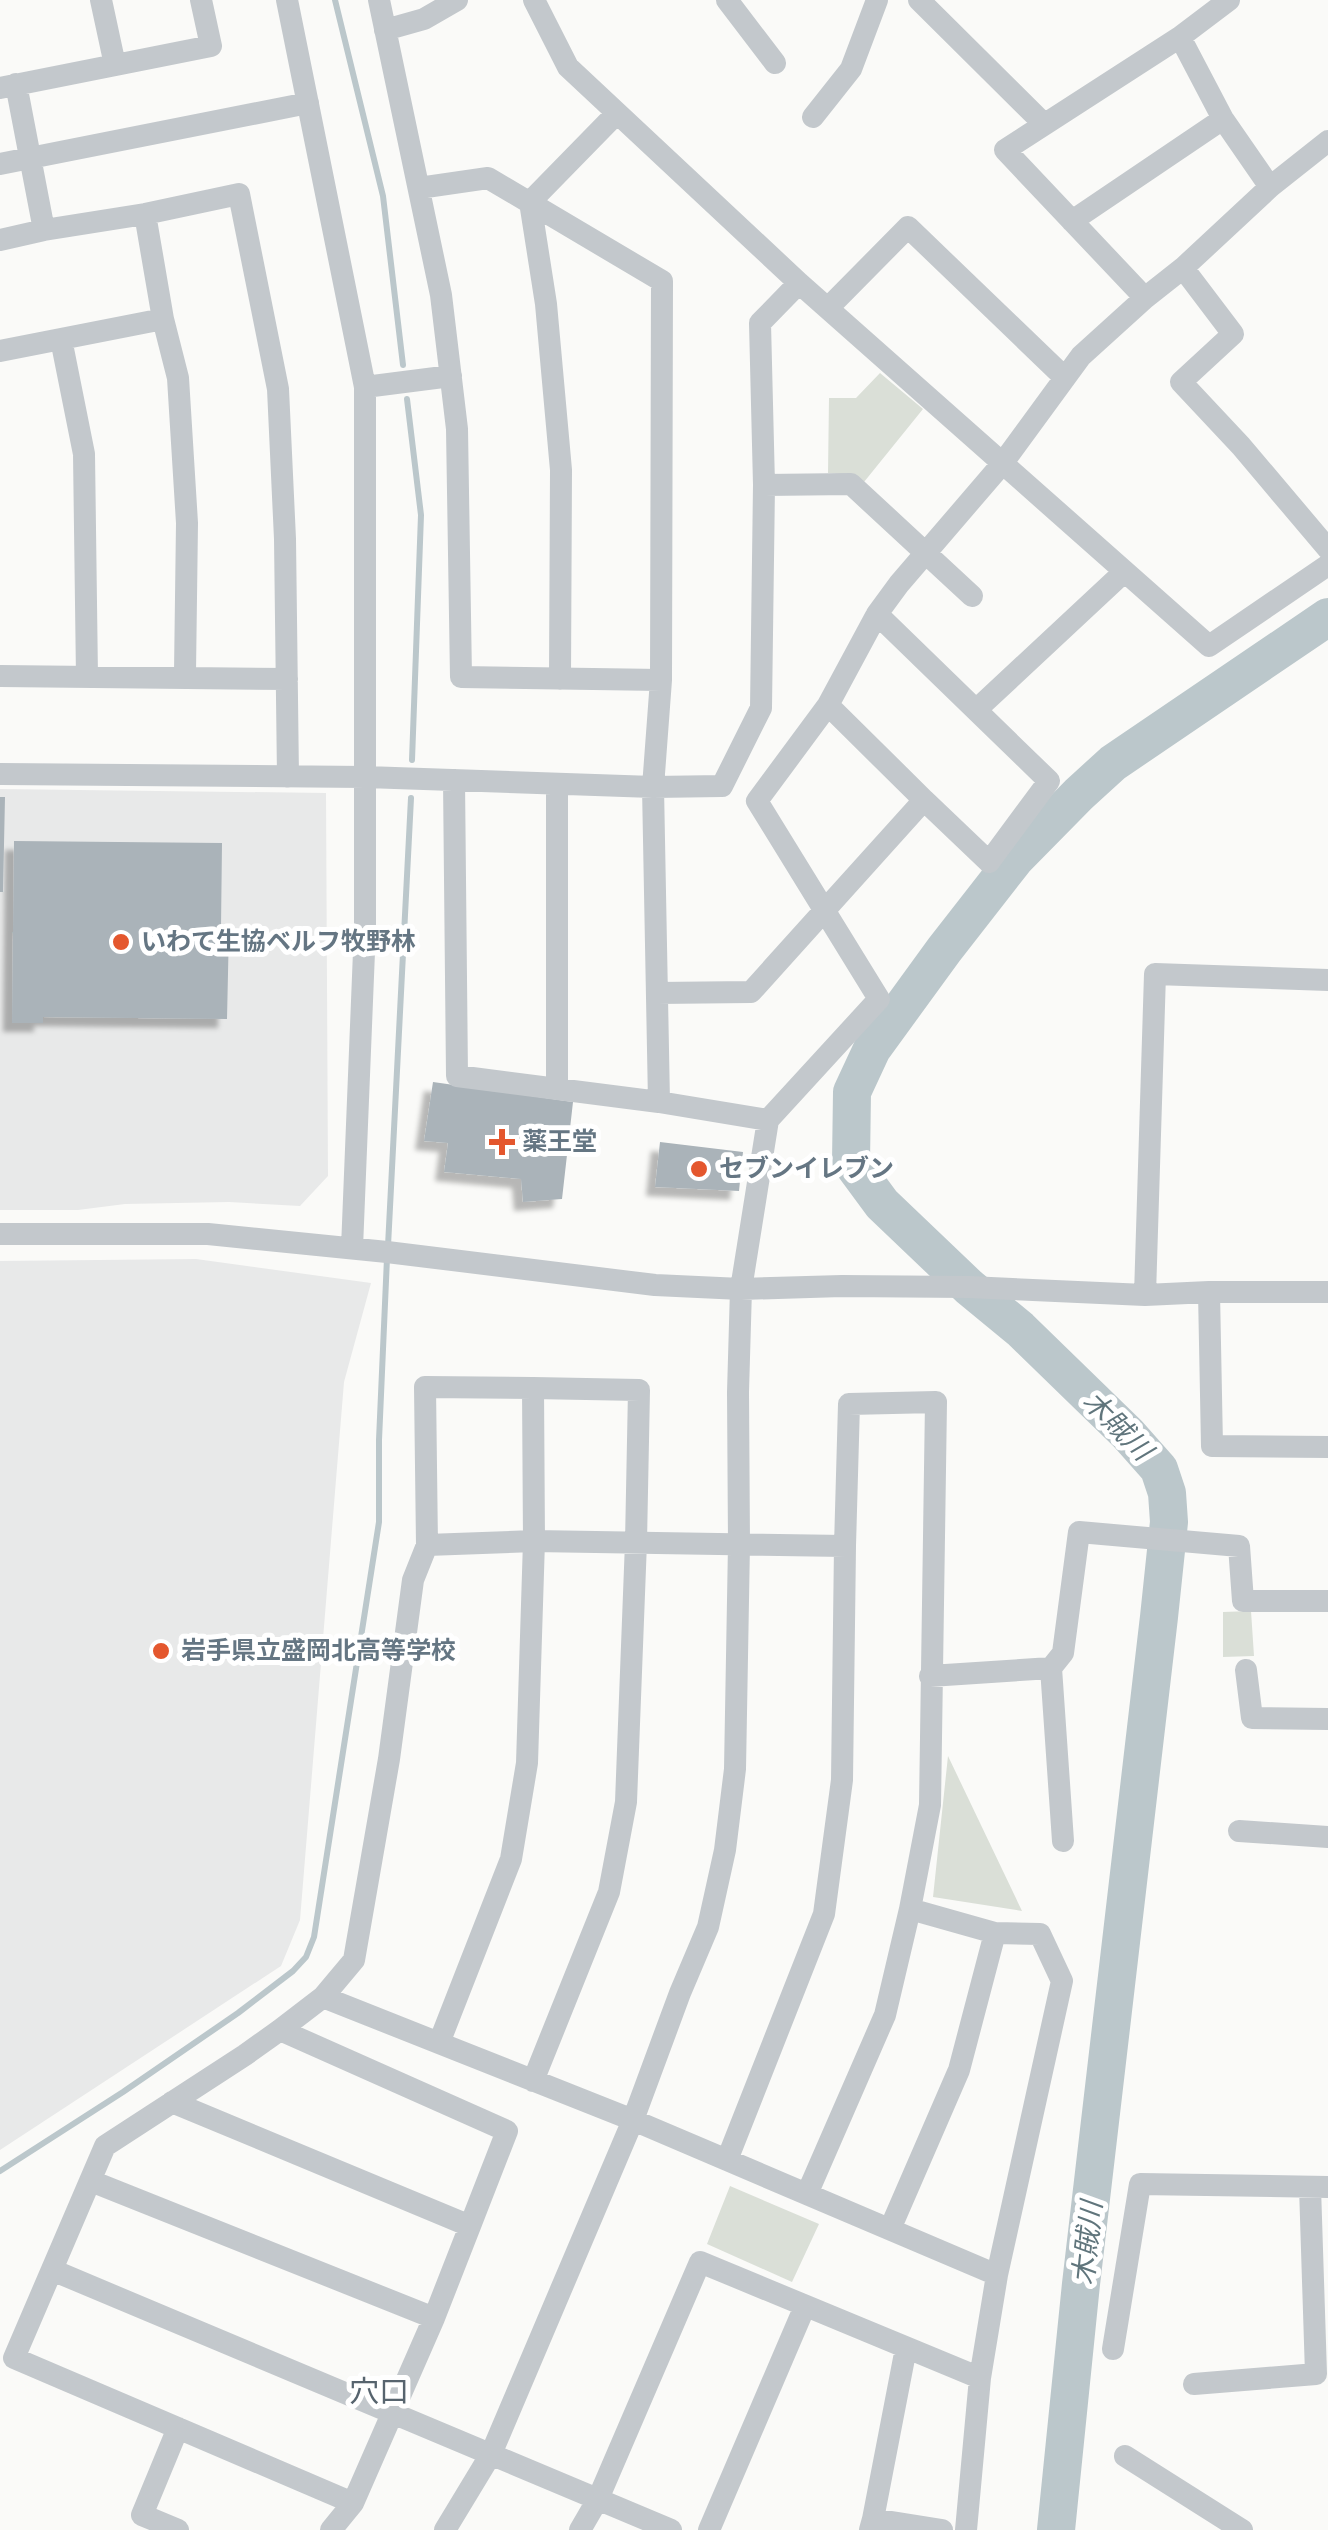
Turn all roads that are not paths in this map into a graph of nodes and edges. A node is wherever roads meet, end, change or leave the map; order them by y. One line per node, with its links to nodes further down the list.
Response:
1 (101, 0): 14 (street)
2 (201, 0): 14 (street)
3 (287, 0): 16 (street)
4 (379, 0): 11 (street)
5 (456, 0): 11 (street)
6 (534, 0): 17 (street)
7 (727, 0): 13 (street)
8 (877, 0): 18 (street)
9 (918, 0): 20 (street)
10 (1229, 0): 12 (street)
11 (385, 30): 25 (street)
12 (1180, 37): 19 (street); 20 (street)
13 (774, 63)
14 (115, 65): 15 (street)
15 (8, 86): 22 (street)
16 (308, 103): 22 (street); 40 (street)
17 (617, 113): 26 (street); 32 (street)
18 (813, 117)
19 (1223, 120): 24 (street); 28 (street)
20 (1044, 124): 28 (street)
21 (1328, 142): 24 (street)
22 (30, 158): 23 (street); 29 (street)
23 (0, 164)
24 (1270, 187): 31 (street)
25 (419, 188): 26 (street); 38 (street)
26 (530, 202): 52 (street); 54 (street)
27 (145, 214): 29 (street); 35 (street); 53 (street)
28 (1072, 222): 33 (street)
29 (44, 230): 30 (street)
30 (0, 240)
31 (1183, 268): 33 (street); 43 (street)
32 (799, 283): 34 (street); 42 (street)
33 (1144, 298): 39 (street)
34 (828, 308): 39 (street); 41 (street)
35 (163, 319): 36 (street); 49 (street)
36 (62, 339): 37 (street); 51 (street)
37 (0, 350)
38 (451, 376): 40 (street); 52 (street)
39 (1065, 378): 41 (street)
40 (365, 387): 59 (street)
41 (1002, 464): 44 (street); 46 (street)
42 (764, 485): 44 (street); 62 (street)
43 (1328, 549)
44 (927, 552): 47 (street); 48 (street)
45 (1328, 565): 46 (street)
46 (1124, 572): 56 (street)
47 (972, 596)
48 (877, 614): 55 (street); 56 (street)
49 (185, 672)
50 (0, 676): 51 (street)
51 (87, 677): 53 (street)
52 (560, 679): 54 (street)
53 (287, 680): 58 (street)
54 (661, 680): 62 (street)
55 (828, 705): 63 (street); 64 (street)
56 (976, 710): 63 (street)
57 (0, 774): 58 (street)
58 (288, 777): 59 (street)
59 (366, 777): 60 (street); 71 (street)
60 (454, 780): 61 (street); 67 (street)
61 (557, 784): 62 (street); 67 (street)
62 (652, 787): 66 (street)
63 (924, 800): 64 (street)
64 (824, 910): 66 (street); 69 (street)
65 (1328, 980): 75 (street)
66 (657, 993): 68 (street)
67 (557, 1089): 68 (street)
68 (660, 1102): 69 (street)
69 (768, 1120): 72 (street)
70 (0, 1234): 71 (street)
71 (352, 1248): 72 (street)
72 (742, 1289): 75 (street); 80 (street)
73 (1209, 1292): 74 (street); 75 (street); 77 (street)
74 (1328, 1292)
75 (1145, 1295)
76 (533, 1388): 78 (street); 79 (street); 81 (street)
77 (1328, 1447)
78 (534, 1542): 79 (street); 81 (street); 95 (street)
79 (636, 1542): 80 (street); 96 (street)
80 (739, 1544): 82 (street); 98 (street)
81 (426, 1545): 93 (street)
82 (845, 1546): 86 (street); 99 (street)
83 (1328, 1601): 84 (street)
84 (1051, 1668): 86 (street); 90 (street)
85 (1246, 1670): 87 (street)
86 (930, 1676): 91 (street)
87 (1328, 1719)
88 (1240, 1831): 89 (street)
89 (1328, 1837)
90 (1063, 1842)
91 (910, 1909): 92 (street); 102 (street)
92 (995, 1933): 104 (street); 106 (street)
93 (323, 1997): 94 (street); 95 (street)
94 (280, 2030): 97 (street); 103 (street)
95 (439, 2043): 96 (street)
96 (533, 2080): 98 (street)
97 (172, 2102): 100 (street); 103 (street)
98 (634, 2120): 99 (street); 116 (street)
99 (727, 2160): 102 (street)
100 (91, 2181): 105 (street); 108 (street)
101 (1319, 2187): 110 (street); 111 (street)
102 (807, 2194): 104 (street)
103 (470, 2226): 108 (street)
104 (890, 2229): 106 (street)
105 (52, 2270): 114 (street); 115 (street)
106 (997, 2275): 112 (street)
107 (805, 2306): 109 (street); 118 (street); 126 (street)
108 (434, 2318): 114 (street)
109 (906, 2348): 112 (street); 120 (street)
110 (1113, 2350)
111 (1322, 2375): 113 (street)
112 (980, 2378): 128 (street)
113 (1194, 2384)
114 (392, 2415): 116 (street); 119 (street)
115 (178, 2428): 119 (street); 121 (street)
116 (491, 2454): 118 (street); 123 (street)
117 (1125, 2456): 129 (street)
118 (598, 2499): 124 (street); 125 (street)
119 (353, 2503): 122 (street)
120 (872, 2524): 127 (street)
121 (178, 2530)
122 (331, 2530)
123 (445, 2530)
124 (580, 2530)
125 (671, 2530)
126 (708, 2530)
127 (942, 2530)
128 (966, 2530)
129 (1242, 2530)

